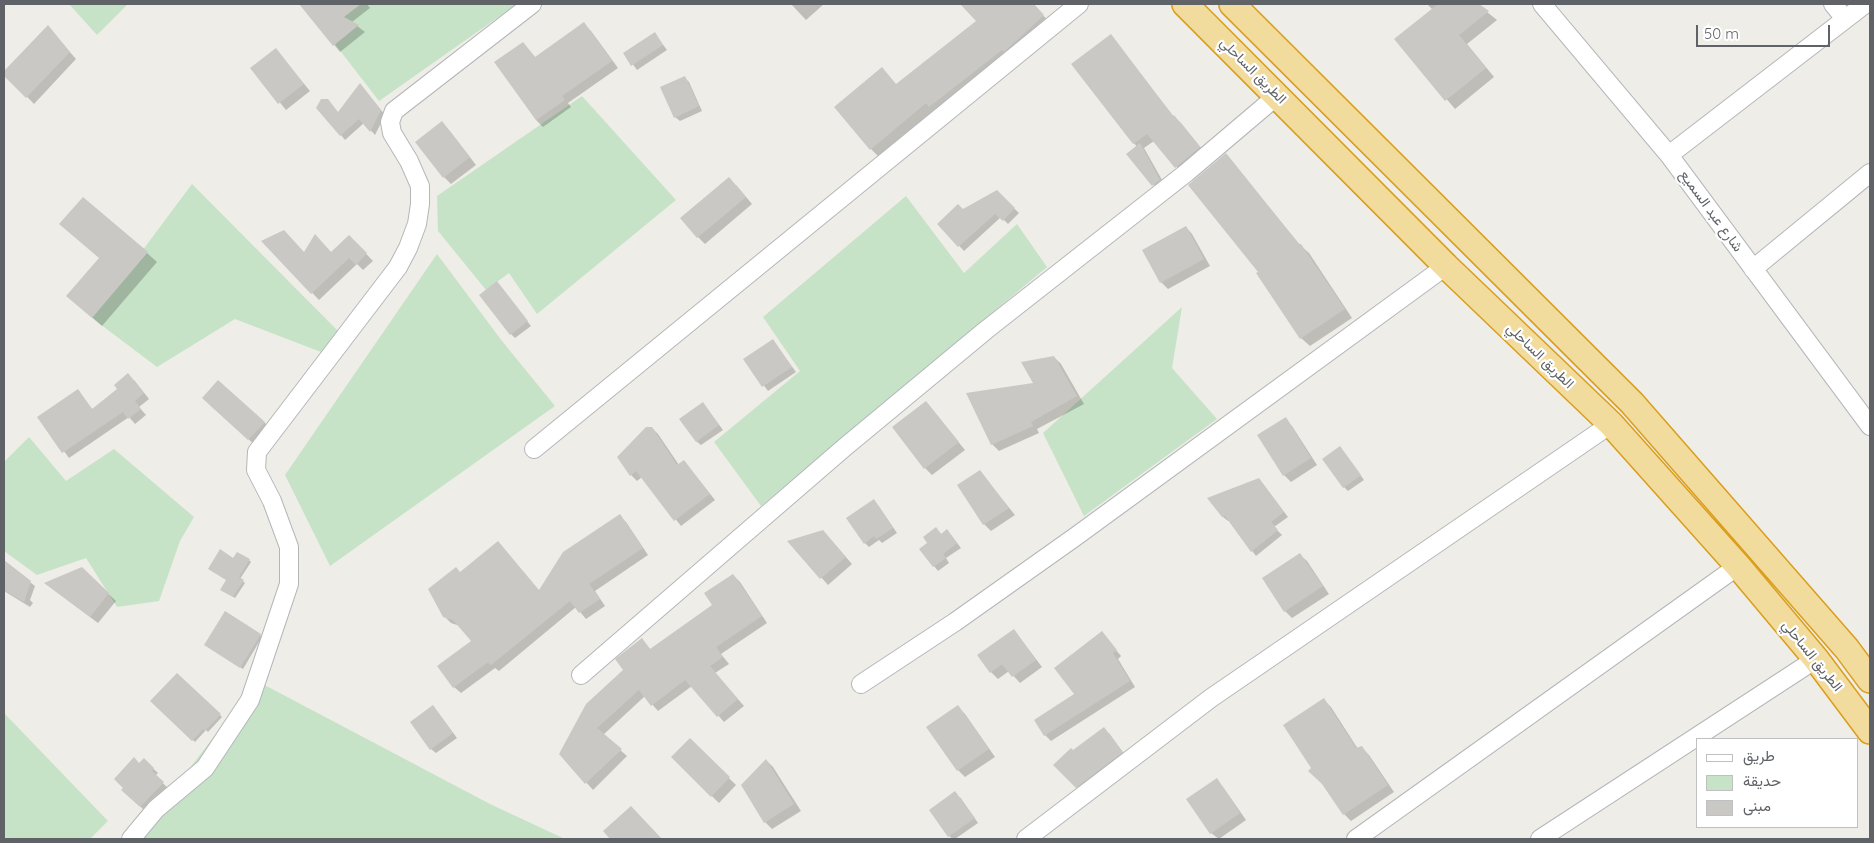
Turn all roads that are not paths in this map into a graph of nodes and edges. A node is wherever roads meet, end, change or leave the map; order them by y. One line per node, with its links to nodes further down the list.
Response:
1 (532, 4): 23 (street)
2 (1079, 4): 16 (street)
3 (1185, 4): 9 (highway, الطريق الساحلي)
4 (1232, 4): 20 (highway)
5 (1542, 4): 10 (street, شارع عبد السميع)
6 (1833, 4): 8 (street)
7 (1865, 4): 8 (street)
8 (1845, 18): 10 (street)
9 (1278, 95): 12 (highway, الطريق الساحلي); 19 (street)
10 (1669, 155): 13 (street, شارع عبد السميع)
11 (1870, 172): 13 (street)
12 (1446, 266): 14 (highway, الطريق الساحلي); 21 (street)
13 (1753, 269): 15 (street, شارع عبد السميع)
14 (1612, 424): 17 (highway, الطريق الساحلي); 24 (street)
15 (1870, 426)
16 (534, 449)
17 (1738, 566): 18 (highway, الطريق الساحلي); 25 (street)
18 (1816, 658): 22 (highway, الطريق الساحلي); 26 (street)
19 (582, 675)
20 (1870, 680)
21 (861, 684)
22 (1870, 731)
23 (131, 839)
24 (1026, 839)
25 (1356, 839)
26 (1540, 839)

